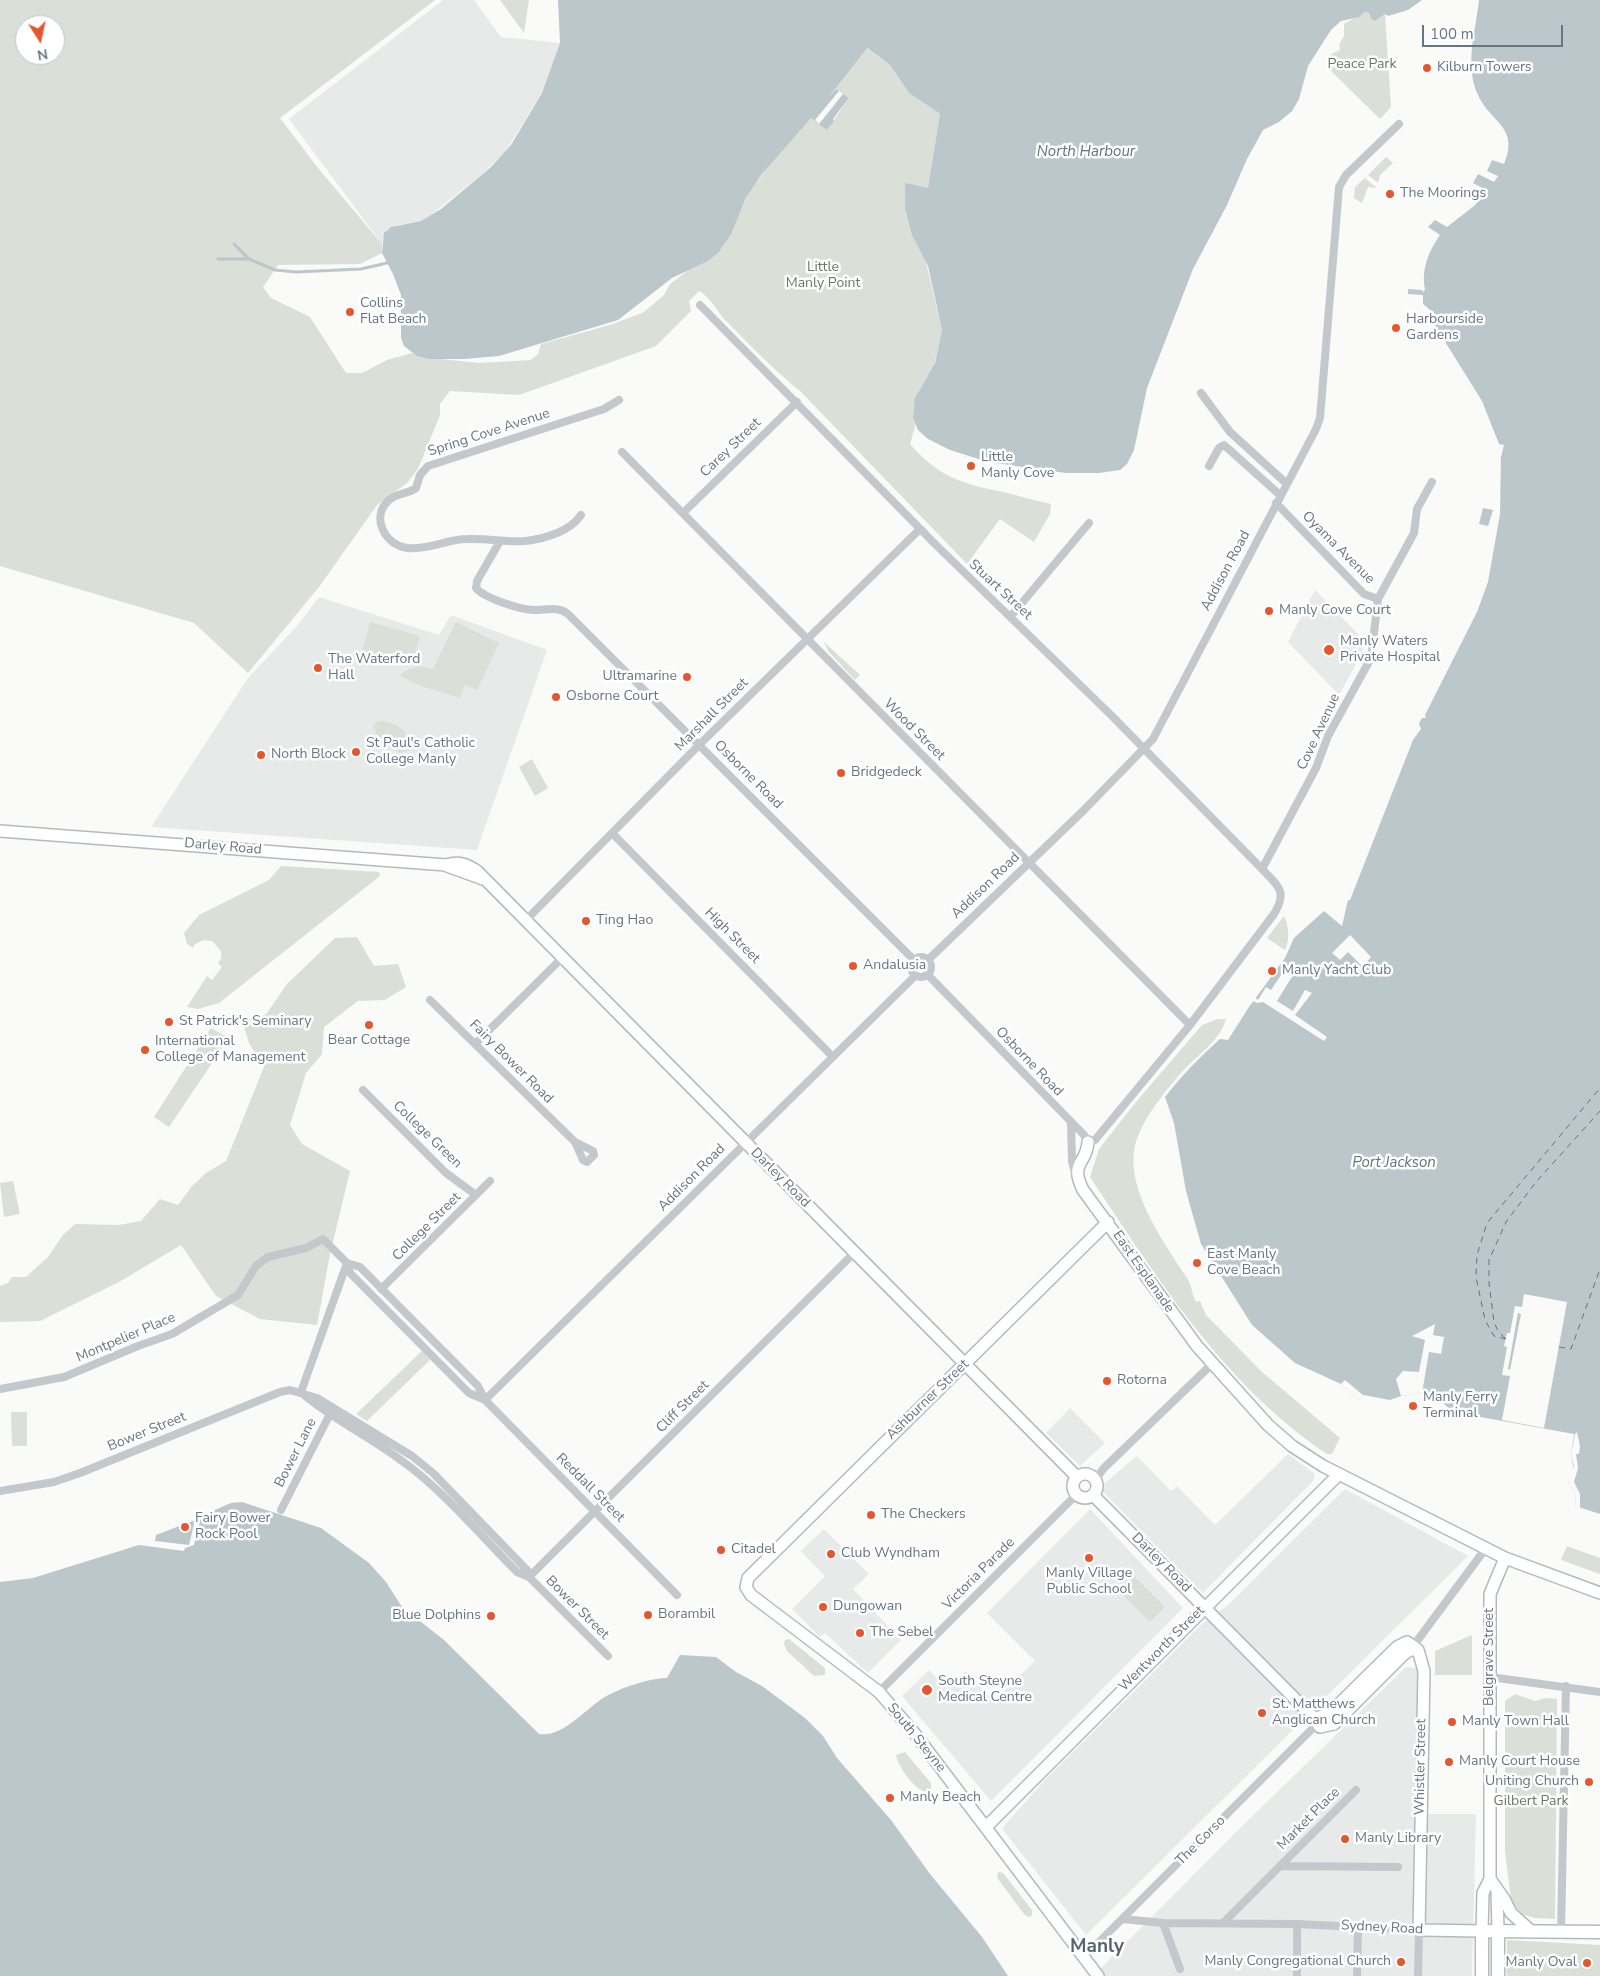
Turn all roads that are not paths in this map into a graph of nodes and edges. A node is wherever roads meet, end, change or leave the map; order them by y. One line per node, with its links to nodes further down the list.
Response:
1 (1398, 124): 9 (street, Addison Road)
2 (700, 305): 5 (street, Stuart Street)
3 (1201, 393): 9 (street)
4 (619, 400): 16 (street, Spring Cove Avenue)
5 (797, 402): 12 (street, Carey Street); 15 (street, Stuart Street)
6 (622, 452): 12 (street, Wood Street)
7 (1209, 466): 10 (street)
8 (1432, 482): 17 (street, Oyama Avenue)
9 (1287, 484): 10 (street, Addison Road)
10 (1280, 495): 11 (street, Addison Road)
11 (1276, 502): 17 (street, Oyama Avenue); 21 (street, Addison Road)
12 (683, 513): 19 (street, Wood Street)
13 (581, 515): 16 (street, Spring Cove Avenue)
14 (1089, 523): 18 (street)
15 (920, 529): 18 (street, Stuart Street); 19 (street, Marshall Street)
16 (500, 541): 20 (street, Osborne Road)
17 (1378, 599): 25 (street, Cove Avenue)
18 (1011, 616): 21 (street, Stuart Street)
19 (807, 639): 20 (street, Marshall Street); 24 (street, Wood Street)
20 (700, 744): 23 (street, Marshall Street); 28 (street, Osborne Road)
21 (1144, 748): 24 (street, Addison Road); 25 (street, Stuart Street)
22 (0, 830): 26 (street, Darley Road)
23 (612, 833): 26 (street, Marshall Street); 35 (street, High Street)
24 (1029, 862): 29 (street, Addison Road); 33 (street, Wood Street)
25 (1262, 869): 33 (street, Stuart Street)
26 (525, 921): 27 (street, Darley Road)
27 (562, 958): 34 (street); 40 (street, Darley Road)
28 (914, 960): 29 (street); 31 (street)
29 (928, 960): 30 (street)
30 (927, 974): 31 (street); 37 (street, Osborne Road)
31 (916, 975): 35 (street, Addison Road)
32 (430, 1000): 34 (street, Fairy Bower Road)
33 (1190, 1025): 39 (street)
34 (475, 1044): 38 (street, Fairy Bower Road)
35 (833, 1057): 40 (street, Addison Road)
36 (363, 1090): 43 (street, College Green)
37 (1071, 1123): 39 (street, Osborne Road); 41 (street)
38 (575, 1142)
39 (1088, 1142): 41 (street)
40 (745, 1143): 46 (street, Darley Road); 53 (street, Addison Road)
41 (1078, 1180): 44 (street, East Esplanade)
42 (490, 1181): 43 (street, College Street)
43 (476, 1195): 48 (street, College Street)
44 (1108, 1222): 49 (street, East Esplanade); 50 (street, Ashburner Street)
45 (323, 1239): 47 (street, Reddall Street); 51 (street, Montpelier Place)
46 (854, 1252): 50 (street, Darley Road); 62 (street, Cliff Street)
47 (347, 1263): 48 (street, Reddall Street); 52 (street); 53 (street, Reddall Street)
48 (381, 1289): 53 (street, Reddall Street)
49 (1212, 1364): 55 (street, East Esplanade); 57 (street)
50 (964, 1365): 56 (street, Darley Road); 66 (street, Ashburner Street)
51 (0, 1389)
52 (301, 1392): 54 (street, Bower Street); 58 (street, Bower Street)
53 (485, 1400): 62 (street, Reddall Street)
54 (332, 1411): 61 (street, Bower Lane); 65 (street, Bower Street)
55 (1339, 1474): 63 (street, East Esplanade); 69 (street, Wentworth Street)
56 (1077, 1477): 57 (street); 59 (street)
57 (1095, 1480): 60 (street)
58 (0, 1491)
59 (1076, 1495): 60 (street); 74 (street, Victoria Parade)
60 (1093, 1495): 69 (street, Darley Road)
61 (281, 1510)
62 (596, 1512): 65 (street, Cliff Street); 68 (street, Reddall Street)
63 (1486, 1548): 64 (street, East Esplanade); 70 (street)
64 (1505, 1558): 67 (street, East Esplanade); 72 (street, Belgrave Street)
65 (529, 1577): 71 (street, Bower Street)
66 (748, 1578): 74 (street, South Steyne)
67 (1600, 1594)
68 (676, 1595)
69 (1205, 1607): 76 (street, Darley Road); 78 (street, Wentworth Street)
70 (1416, 1647): 76 (street, The Corso); 88 (street, Whistler Street)
71 (608, 1656)
72 (1490, 1677): 73 (street); 81 (street, Belgrave Street)
73 (1566, 1686): 75 (street); 92 (street)
74 (879, 1692): 78 (street, South Steyne)
75 (1600, 1692)
76 (1315, 1721): 83 (street, The Corso)
77 (1356, 1790): 79 (street, Market Place)
78 (986, 1827): 94 (street, South Steyne)
79 (1280, 1866): 80 (street, Market Place); 84 (street, Market Place)
80 (1398, 1868)
81 (1490, 1879): 82 (street); 89 (street, Belgrave Street)
82 (1497, 1890): 90 (street); 91 (street)
83 (1123, 1919): 85 (street, Sydney Road); 94 (street, The Corso)
84 (1224, 1922): 85 (street, Sydney Road); 86 (street, Sydney Road)
85 (1164, 1923): 95 (street)
86 (1297, 1924): 87 (street, Sydney Road); 97 (street)
87 (1358, 1927): 88 (street, Sydney Road); 98 (street)
88 (1419, 1930): 89 (street, Sydney Road); 99 (street, Whistler Street)
89 (1482, 1931): 90 (main road, Sydney Road); 100 (main road, Belgrave Street)
90 (1498, 1931): 91 (main road, Sydney Road); 101 (main road)
91 (1531, 1931): 92 (main road, Sydney Road)
92 (1562, 1932): 93 (main road, Sydney Road)
93 (1600, 1932)
94 (1084, 1957): 96 (street, South Steyne)
95 (1180, 1969)
96 (1098, 1975)
97 (1297, 1976)
98 (1357, 1976)
99 (1418, 1976)
100 (1482, 1976)
101 (1498, 1976)

